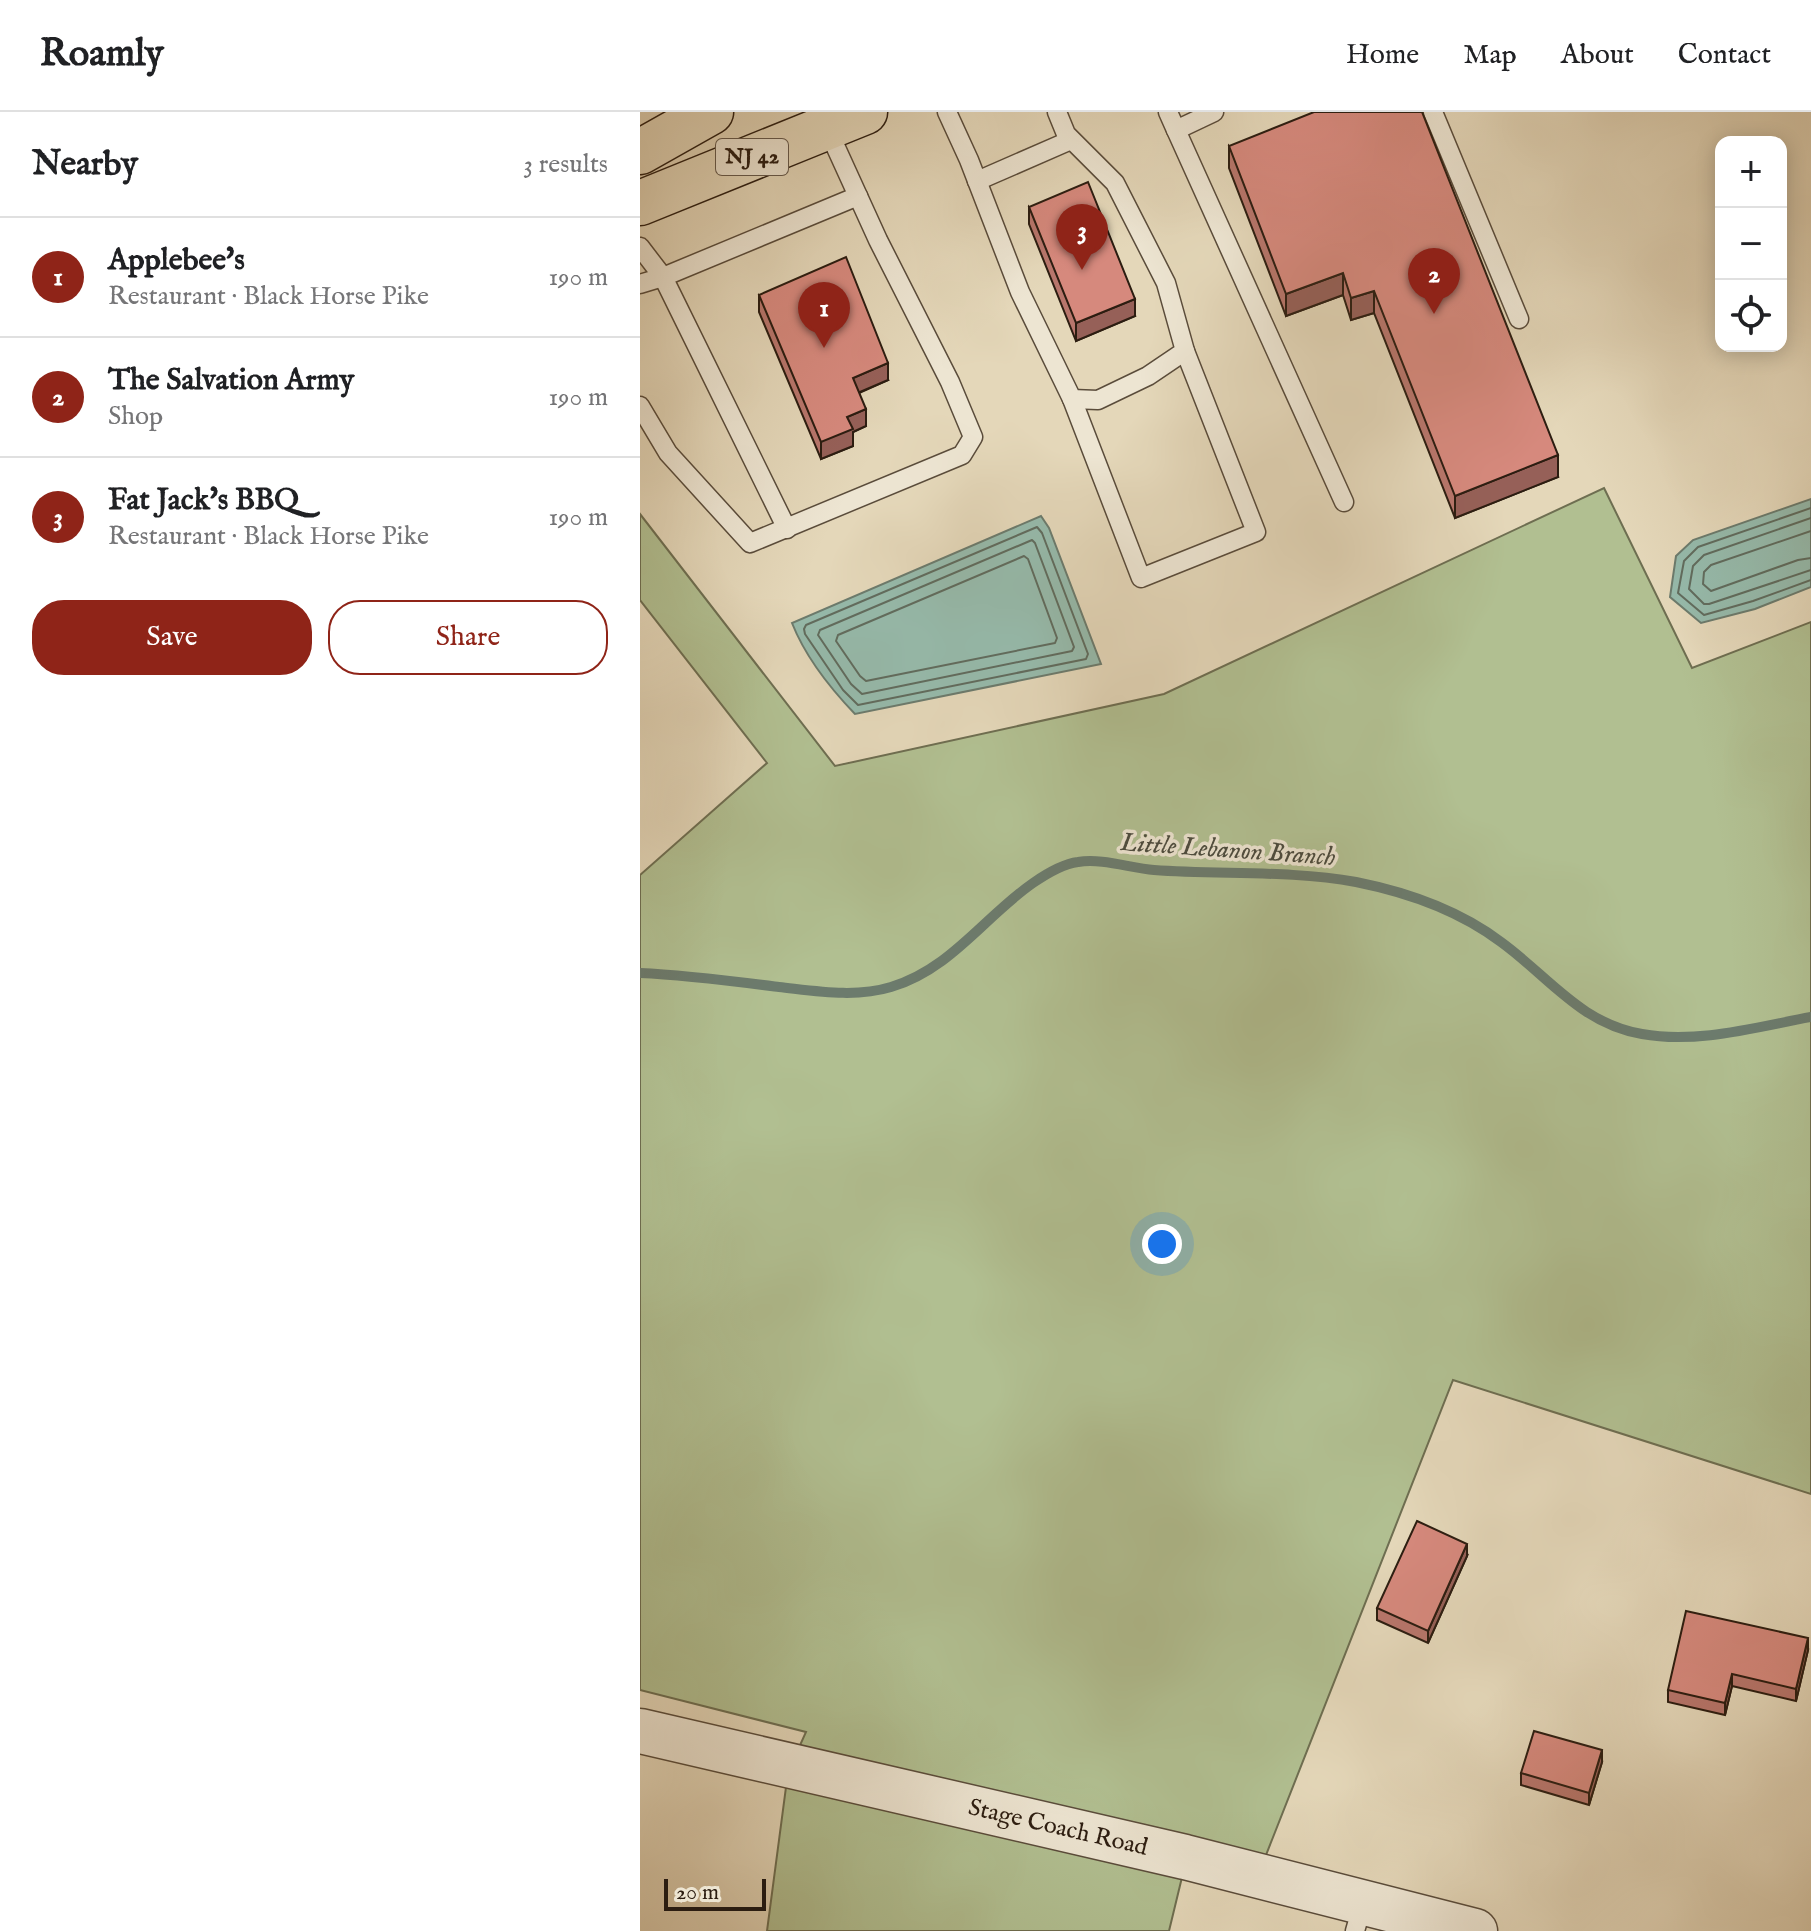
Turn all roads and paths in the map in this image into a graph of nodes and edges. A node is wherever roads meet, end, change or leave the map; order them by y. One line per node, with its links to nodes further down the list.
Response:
1 (692, 112): 9 (highway, NJ 42)
2 (711, 112): 11 (highway)
3 (947, 112): 12 (lane)
4 (1057, 112): 10 (lane)
5 (1214, 112): 8 (lane)
6 (1433, 112): 18 (lane)
7 (846, 120): 13 (lane); 14 (highway, NJ 42)
8 (1172, 121): 22 (lane)
9 (640, 134)
10 (1071, 140): 12 (lane); 19 (lane)
11 (640, 152)
12 (977, 181): 20 (lane)
13 (858, 196): 16 (lane); 23 (lane)
14 (640, 203)
15 (640, 247): 16 (lane)
16 (663, 277): 17 (lane); 23 (lane)
17 (640, 284)
18 (1519, 319)
19 (1185, 351): 20 (lane); 20 (lane)
20 (1072, 399)
21 (640, 406): 23 (lane)
22 (1344, 502)
23 (787, 529)
24 (640, 1731): 25 (street, Stage Coach Road)
25 (1359, 1917): 26 (street, Stage Coach Road)
26 (1475, 1931)

